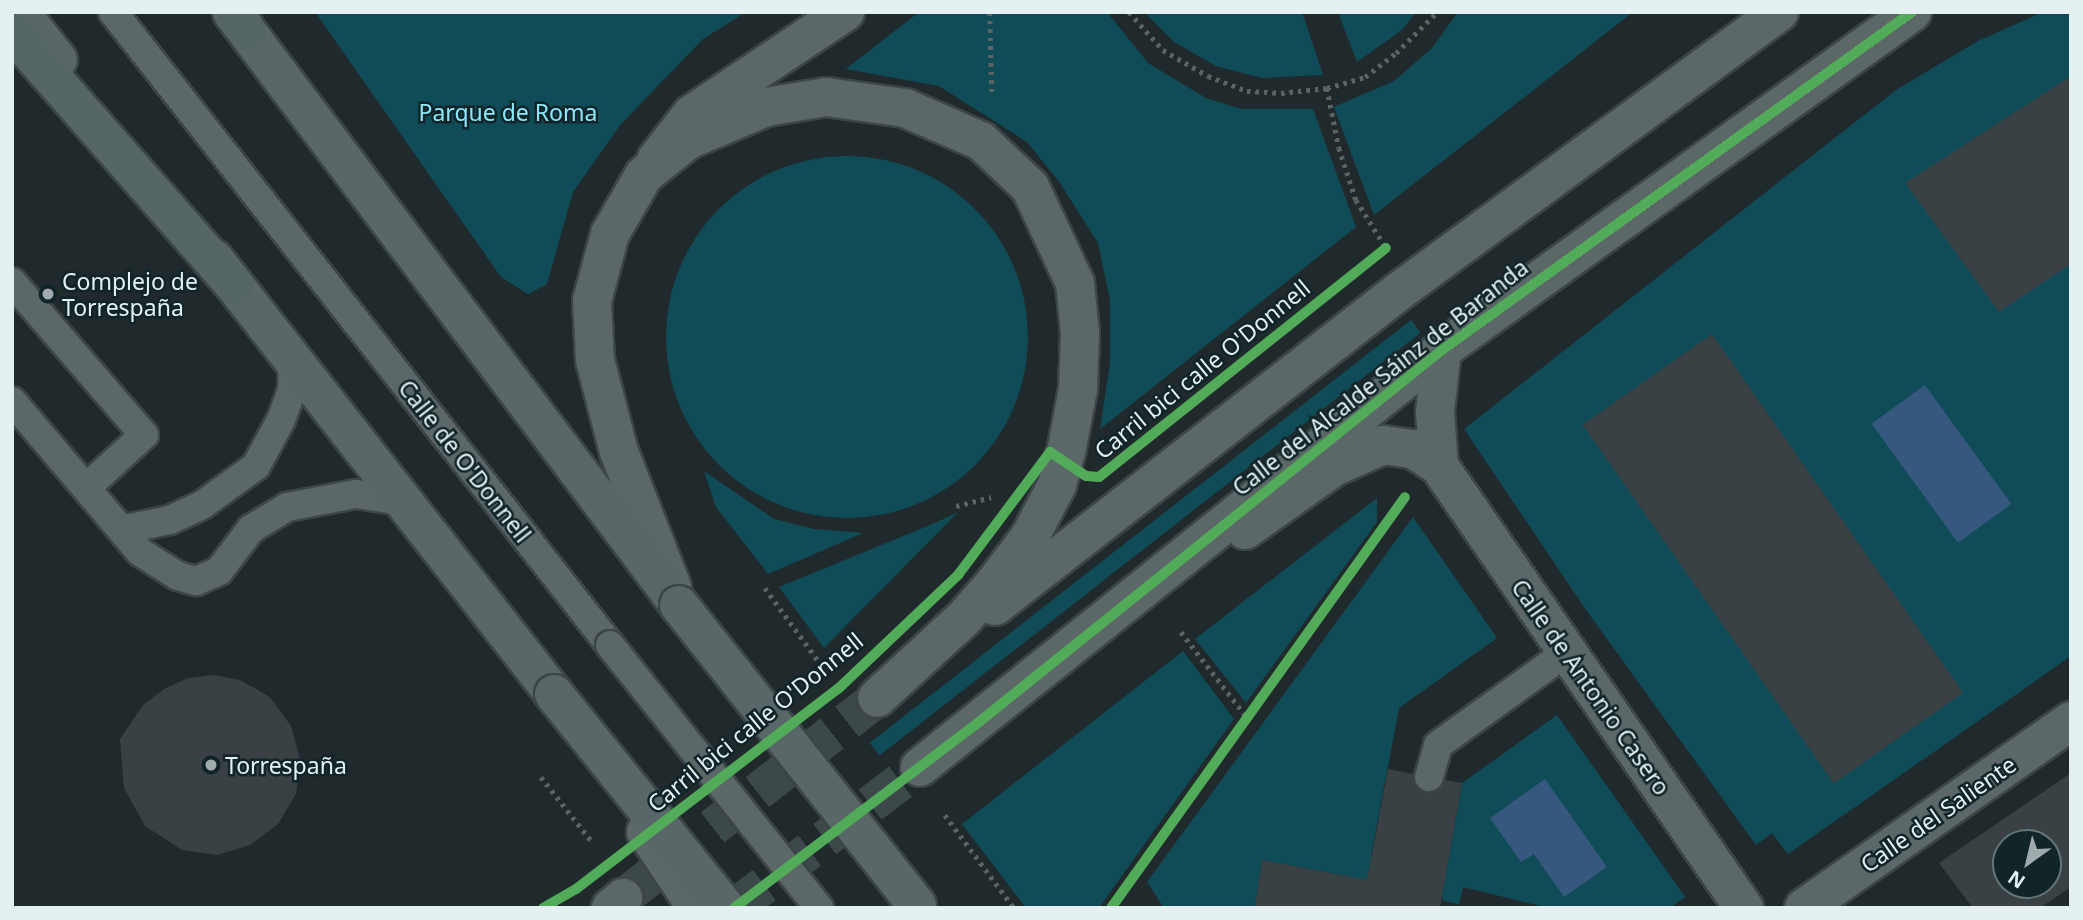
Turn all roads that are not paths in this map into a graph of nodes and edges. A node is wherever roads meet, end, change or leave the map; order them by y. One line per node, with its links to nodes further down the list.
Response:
1 (20, 12): 10 (main road)
2 (113, 12): 28 (lane, Calle de O'Donnell, bridge)
3 (845, 12): 8 (street)
4 (1779, 12): 8 (street)
5 (1912, 12): 11 (street, Calle del Alcalde Sáinz de Baranda)
6 (238, 18): 18 (main road)
7 (12, 32): 10 (highway)
8 (644, 175): 18 (street)
9 (12, 282): 15 (lane)
10 (234, 285): 12 (main road)
11 (1442, 350): 14 (street); 19 (street, Calle del Alcalde Sáinz de Baranda)
12 (293, 361): 16 (main road); 17 (lane)
13 (12, 401): 15 (lane)
14 (1438, 466): 19 (street, Calle de Antonio Casero); 20 (street, Calle de Antonio Casero)
15 (87, 487): 17 (lane)
16 (401, 501): 17 (lane); 21 (main road)
17 (125, 529)
18 (679, 605): 25 (main road, bridge)
19 (1076, 646): 24 (street, Calle del Alcalde Sáinz de Baranda)
20 (1567, 652): 23 (lane); 29 (street, Calle de Antonio Casero)
21 (554, 694): 26 (street, bridge); 27 (main road, bridge)
22 (2071, 721): 30 (street, Calle del Saliente)
23 (1429, 777)
24 (931, 789)
25 (918, 907)
26 (697, 908)
27 (726, 908)
28 (819, 908)
29 (1744, 908)
30 (1804, 908)

